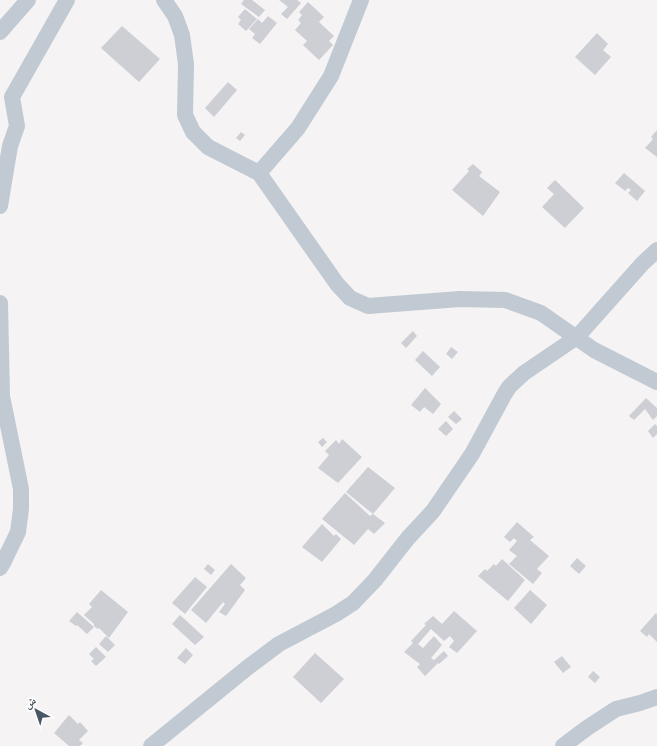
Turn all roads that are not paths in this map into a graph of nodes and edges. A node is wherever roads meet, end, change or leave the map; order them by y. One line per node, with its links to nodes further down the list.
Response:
1 (28, 0): 5 (street)
2 (67, 0): 7 (street)
3 (164, 0): 6 (street)
4 (361, 0): 6 (street)
5 (0, 32)
6 (259, 173): 10 (street)
7 (0, 206)
8 (657, 250): 10 (street)
9 (0, 303): 12 (street)
10 (577, 337): 11 (street); 14 (street)
11 (657, 382)
12 (0, 568)
13 (657, 697): 15 (street)
14 (151, 746)
15 (563, 746)

